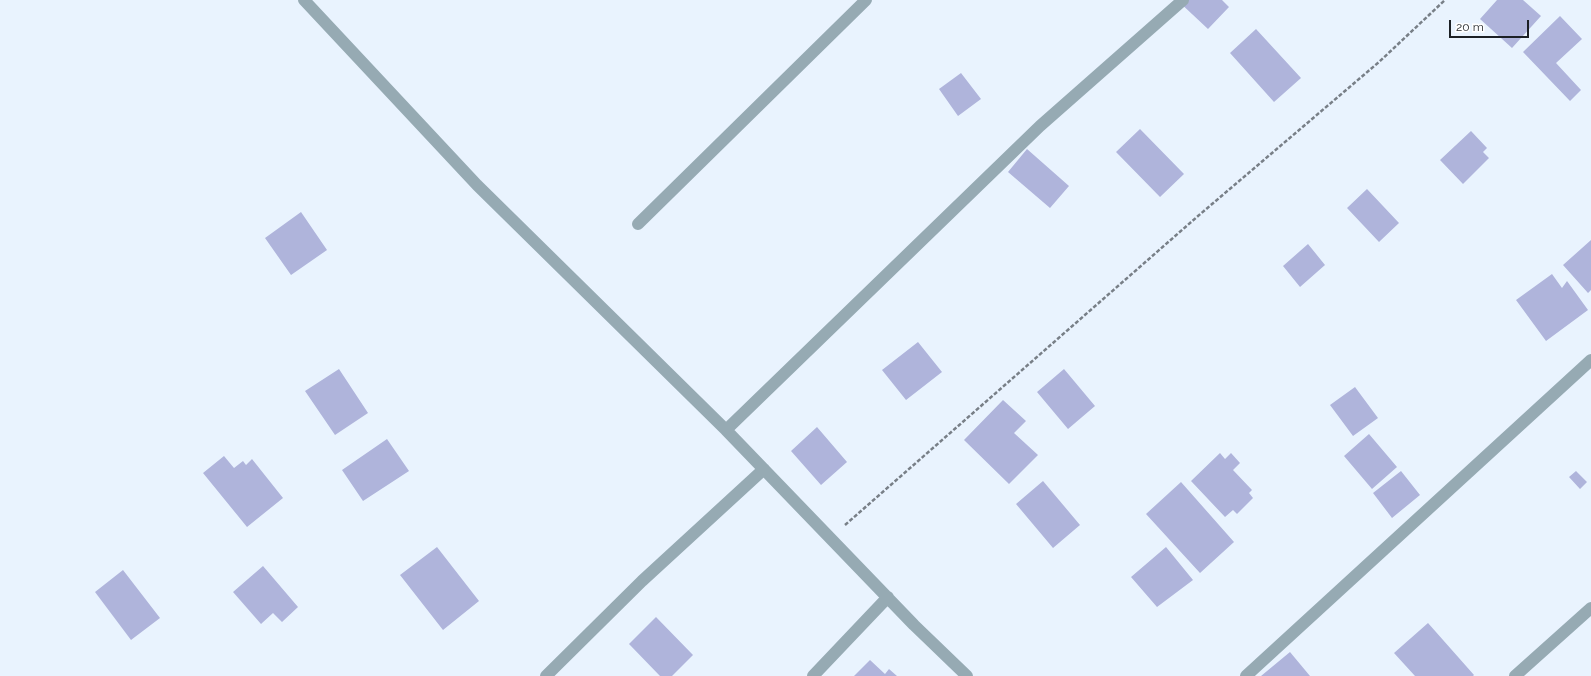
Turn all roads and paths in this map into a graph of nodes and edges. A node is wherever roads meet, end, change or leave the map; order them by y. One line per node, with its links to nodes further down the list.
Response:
1 (304, 0): 7 (street)
2 (866, 0): 5 (street)
3 (1183, 0): 7 (street)
4 (1445, 0): 9 (path)
5 (638, 224)
6 (1591, 360): 15 (street)
7 (726, 430): 8 (street)
8 (764, 469): 9 (street); 12 (street)
9 (830, 538): 10 (street)
10 (888, 597): 13 (street); 14 (street)
11 (1591, 608): 16 (street)
12 (546, 676)
13 (812, 676)
14 (967, 676)
15 (1246, 676)
16 (1515, 676)

